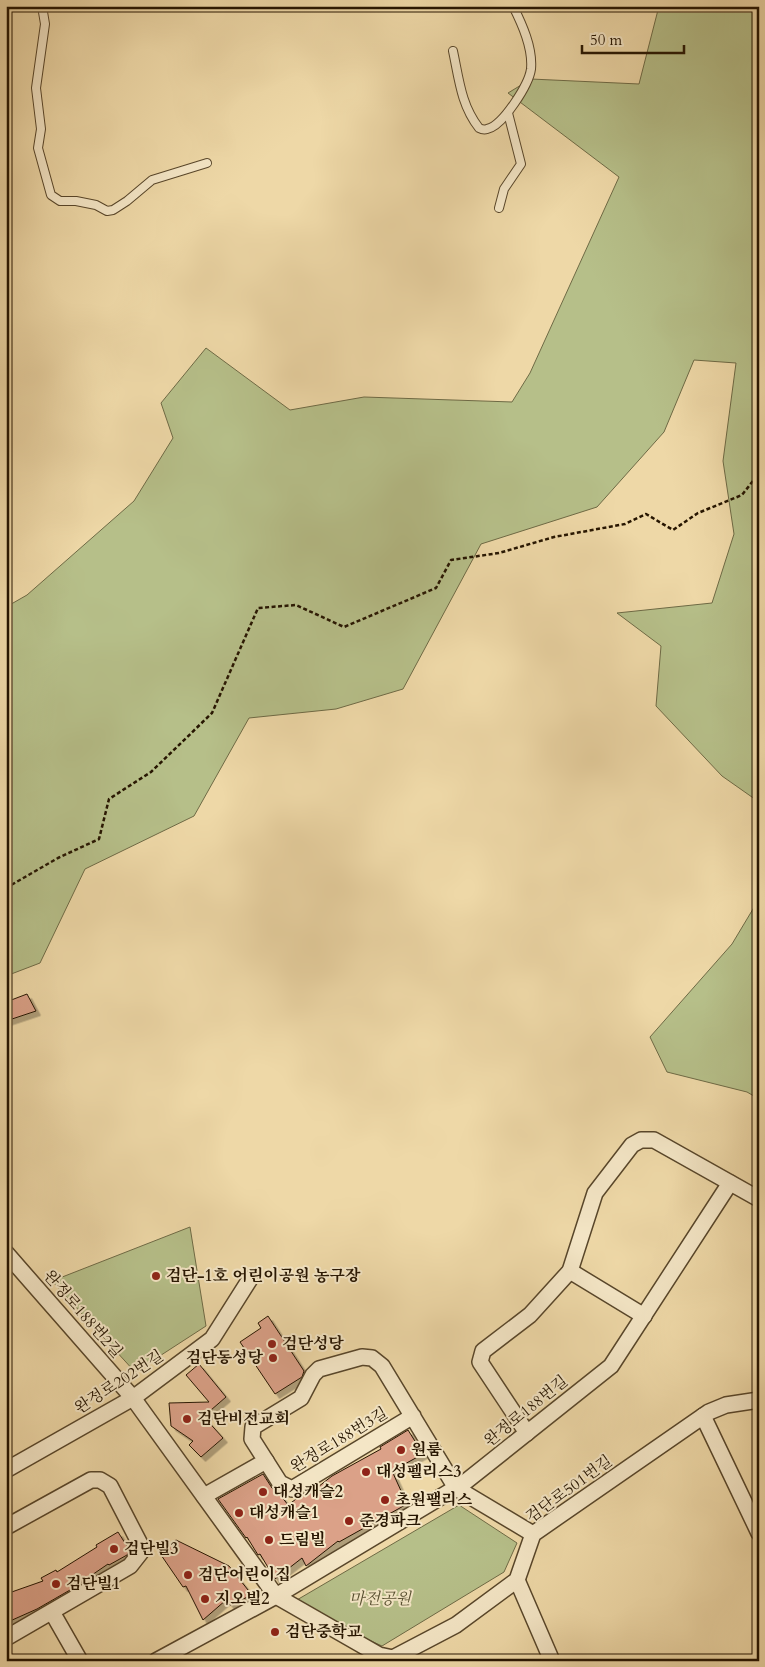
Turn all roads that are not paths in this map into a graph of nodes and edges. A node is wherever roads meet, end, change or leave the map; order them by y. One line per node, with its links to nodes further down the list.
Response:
1 (42, 6): 5 (lane)
2 (513, 6): 4 (lane)
3 (453, 51): 4 (lane)
4 (508, 113): 6 (lane)
5 (207, 163)
6 (499, 208)
7 (730, 1183): 8 (street); 10 (street); 12 (street, 완정로188번길)
8 (759, 1198)
9 (6, 1253): 13 (street, 완정로188번2길)
10 (570, 1271): 12 (street); 17 (street)
11 (250, 1279): 13 (street, 완정로202번길)
12 (644, 1316): 17 (street, 완정로188번길)
13 (133, 1398): 19 (street, 완정로202번길); 21 (street)
14 (759, 1400): 16 (street, 검단로501번길)
15 (413, 1416): 18 (street, 완정로188번3길); 18 (street, 완정로188번3길); 20 (street, 완정로188번3길)
16 (703, 1416): 23 (street); 24 (street, 검단로501번길)
17 (527, 1433): 20 (street, 완정로188번길)
18 (266, 1461): 21 (street, 완정로188번3길)
19 (6, 1470)
20 (456, 1488): 24 (street); 26 (street, 완정로188번길)
21 (204, 1496): 26 (street)
22 (6, 1527): 27 (street)
23 (759, 1533)
24 (533, 1534): 25 (street, 검단로501번길)
25 (517, 1580): 29 (street); 32 (street)
26 (276, 1596): 29 (street); 31 (street, 완정로188번길)
27 (52, 1612): 28 (street); 30 (street)
28 (6, 1638)
29 (378, 1658)
30 (80, 1661)
31 (156, 1661)
32 (552, 1661)

